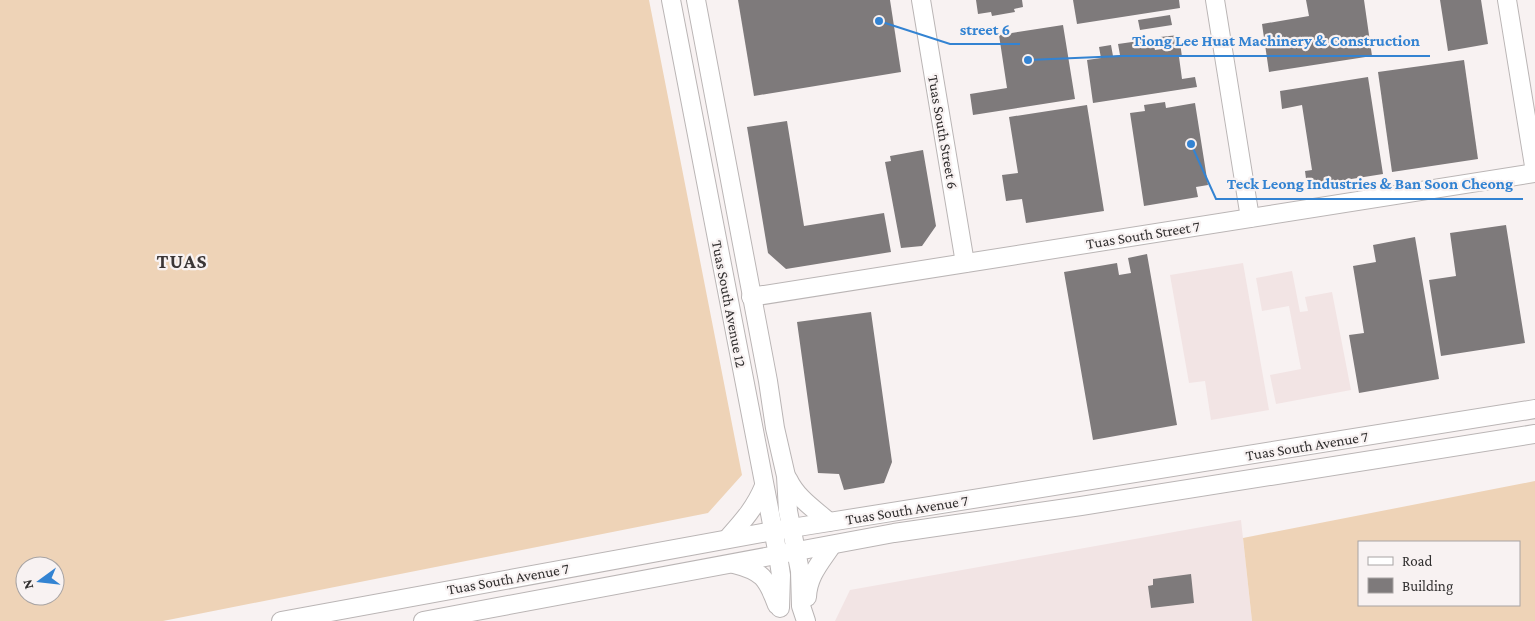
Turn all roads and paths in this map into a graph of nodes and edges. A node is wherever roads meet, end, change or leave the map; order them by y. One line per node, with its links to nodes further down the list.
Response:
1 (670, 0): 13 (street, Tuas South Avenue 12)
2 (696, 0): 9 (street, Tuas South Avenue 12)
3 (921, 0): 8 (street, Tuas South Street 6)
4 (1215, 0): 7 (street)
5 (1507, 0): 6 (street)
6 (1535, 172): 7 (street, Tuas South Street 7)
7 (1250, 218): 8 (street, Tuas South Street 7)
8 (965, 263): 9 (street, Tuas South Street 7)
9 (751, 297): 12 (street, Tuas South Avenue 12)
10 (1535, 409): 14 (street, Tuas South Avenue 7)
11 (1535, 434): 18 (street, Tuas South Avenue 7)
12 (786, 476): 14 (street); 15 (street, Tuas South Avenue 12)
13 (764, 486): 16 (street, Tuas South Avenue 12); 17 (street)
14 (829, 522): 15 (street, Tuas South Avenue 7)
15 (791, 528): 16 (street, Tuas South Avenue 7); 19 (street, Tuas South Avenue 12)
16 (773, 530): 17 (street, Tuas South Avenue 7); 20 (street, Tuas South Avenue 12)
17 (727, 539): 24 (street, Tuas South Avenue 7)
18 (832, 545): 19 (street, Tuas South Avenue 7); 23 (street)
19 (796, 551): 20 (street, Tuas South Avenue 7); 23 (street, Tuas South Avenue 12)
20 (778, 555): 21 (street, Tuas South Avenue 7); 22 (street, Tuas South Avenue 12)
21 (733, 563): 22 (street); 25 (street, Tuas South Avenue 7)
22 (781, 615): 23 (street)
23 (805, 616)
24 (280, 621)
25 (423, 621)

